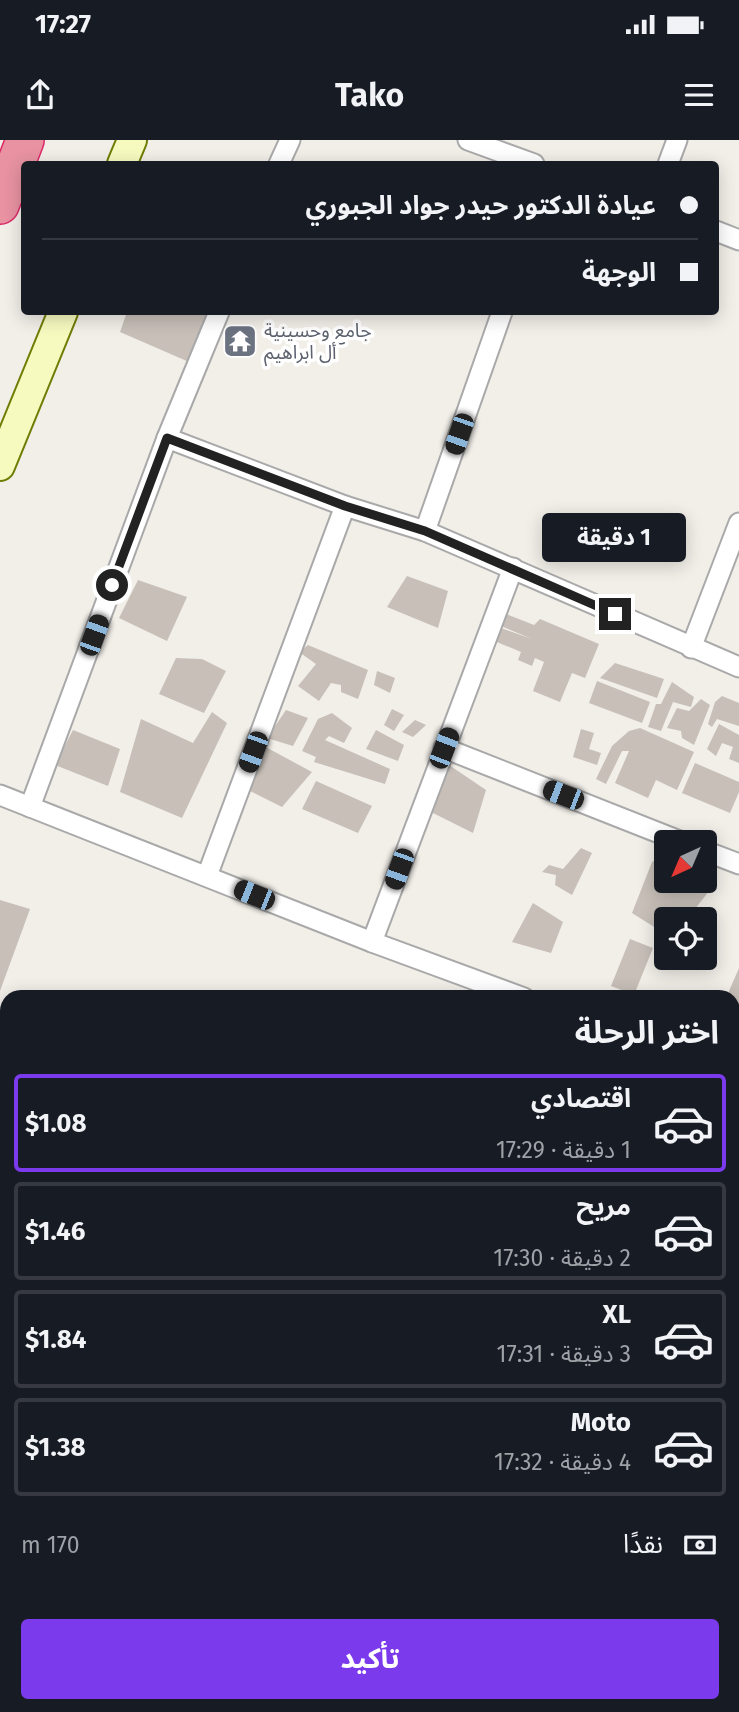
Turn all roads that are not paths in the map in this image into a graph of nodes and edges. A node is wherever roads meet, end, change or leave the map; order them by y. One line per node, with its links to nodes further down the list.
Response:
1 (25, 140): 11 (highway)
2 (132, 140): 7 (main road)
3 (289, 140): 8 (street)
4 (468, 140): 6 (street)
5 (677, 140): 10 (street)
6 (491, 144): 9 (street)
7 (123, 161)
8 (280, 161)
9 (528, 161)
10 (669, 161)
11 (0, 205)
12 (719, 232): 13 (street)
13 (739, 240)
14 (62, 315): 18 (main road)
15 (218, 315): 17 (street)
16 (501, 315): 21 (street)
17 (167, 438): 19 (street); 27 (street)
18 (0, 466)
19 (345, 506): 21 (street); 31 (street)
20 (739, 523): 23 (street)
21 (425, 531): 22 (street)
22 (513, 568): 23 (street); 25 (street)
23 (691, 648): 24 (street)
24 (739, 667)
25 (444, 748): 28 (street); 32 (street)
26 (0, 795): 27 (street)
27 (30, 807): 31 (street)
28 (654, 831)
29 (718, 856): 30 (street)
30 (739, 864)
31 (207, 876): 32 (street)
32 (372, 942): 33 (street)
33 (502, 990)

